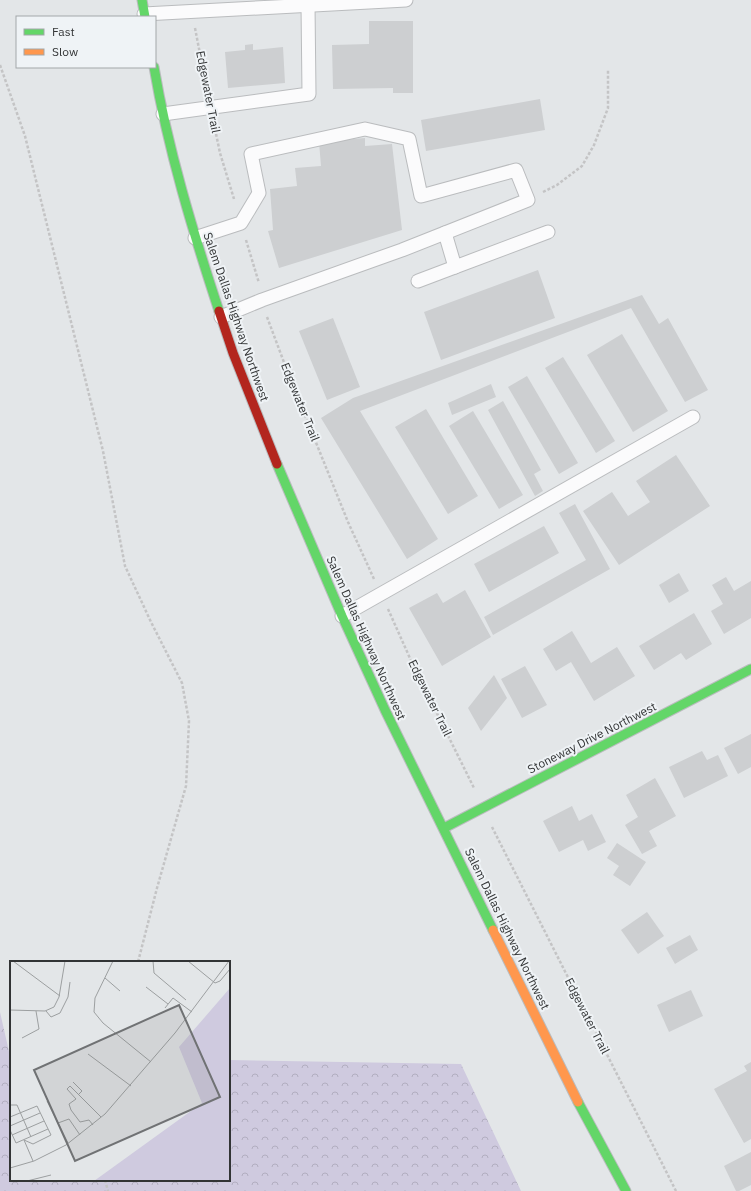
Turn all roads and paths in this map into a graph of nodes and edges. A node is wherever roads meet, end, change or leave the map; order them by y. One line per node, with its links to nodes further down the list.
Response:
1 (142, 0): 5 (main road)
2 (406, 0): 3 (lane)
3 (308, 5): 4 (lane); 9 (lane)
4 (192, 12): 5 (lane); 9 (path, Edgewater Trail)
5 (144, 16)
6 (0, 65): 27 (path)
7 (154, 68): 10 (main road, Salem Dallas Highway Northwest)
8 (608, 69): 11 (path)
9 (210, 107): 10 (lane); 12 (path, Edgewater Trail)
10 (163, 114): 15 (main road, Salem Dallas Highway Northwest)
11 (528, 200): 12 (lane); 14 (lane)
12 (241, 223): 15 (lane); 18 (path, Edgewater Trail)
13 (548, 232): 16 (lane)
14 (445, 233): 16 (lane); 18 (lane)
15 (195, 238): 19 (main road, Salem Dallas Highway Northwest)
16 (455, 267): 17 (lane)
17 (418, 281)
18 (262, 300): 19 (lane); 21 (path, Edgewater Trail)
19 (221, 317): 22 (main road, Salem Dallas Highway Northwest)
20 (693, 417): 21 (lane)
21 (381, 594): 22 (lane); 24 (path, Edgewater Trail)
22 (342, 616): 25 (main road, Salem Dallas Highway Northwest)
23 (751, 669): 25 (main road, Stoneway Drive Northwest)
24 (471, 782)
25 (444, 828): 30 (main road, Salem Dallas Highway Northwest)
26 (498, 840): 31 (path, Edgewater Trail)
27 (138, 961)
28 (105, 1181): 29 (path)
29 (108, 1191)
30 (626, 1191)
31 (676, 1191)

